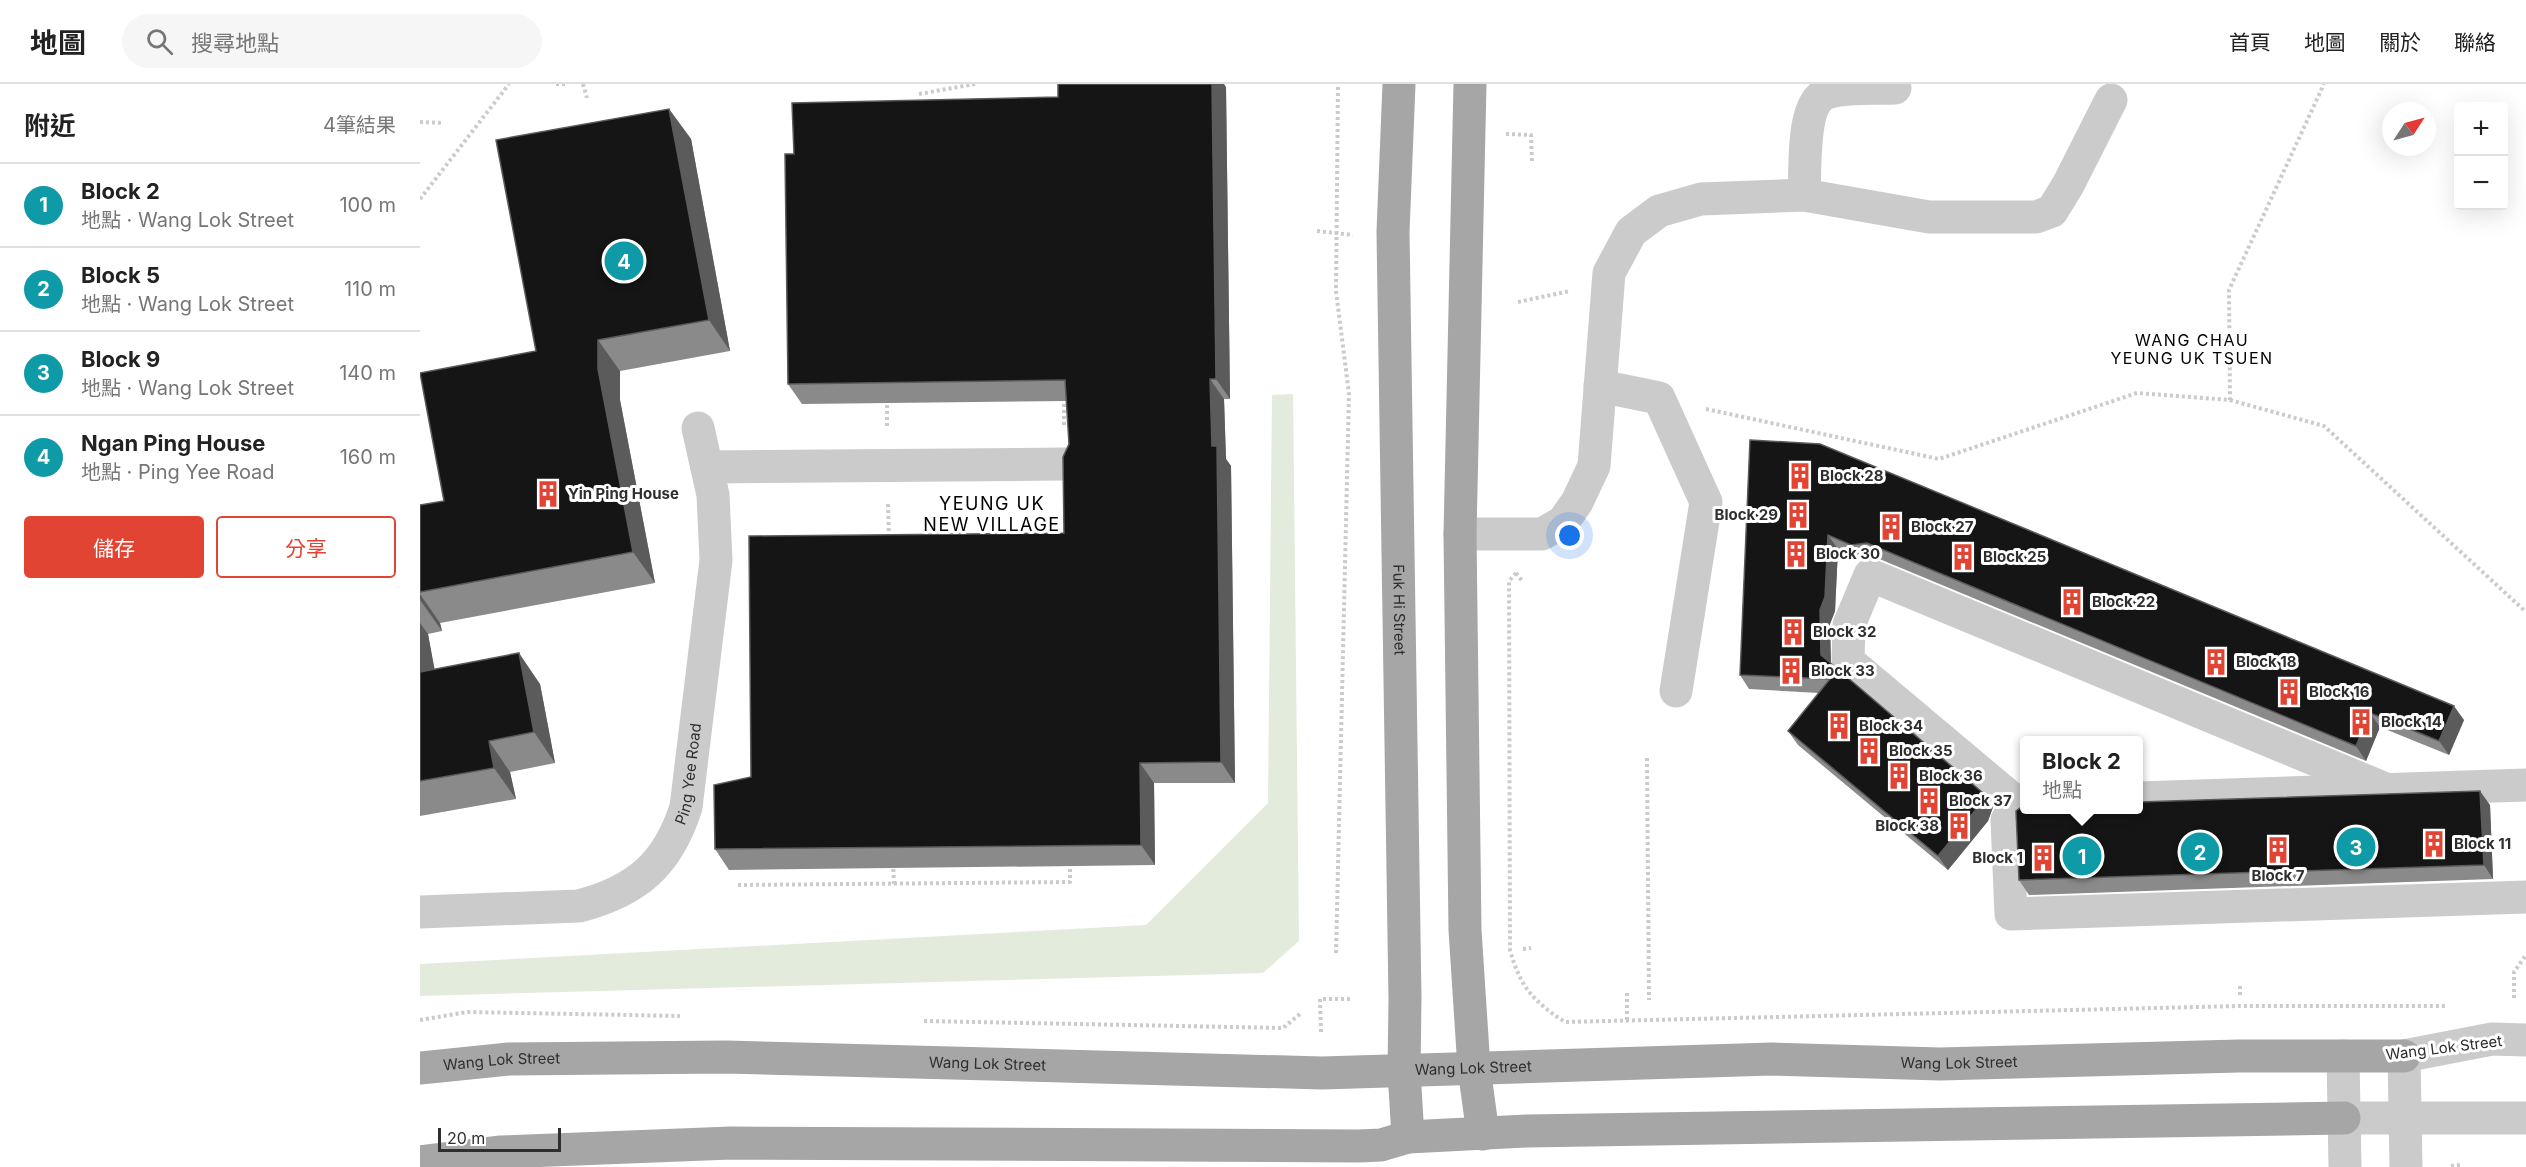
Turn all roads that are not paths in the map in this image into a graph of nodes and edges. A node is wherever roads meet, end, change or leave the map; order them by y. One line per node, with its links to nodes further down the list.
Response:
1 (1399, 84): 24 (main road, Fuk Hi Street)
2 (1470, 84): 10 (main road)
3 (1895, 88): 5 (street)
4 (2111, 100): 5 (street)
5 (1804, 195): 6 (street)
6 (1600, 386): 10 (street); 11 (street)
7 (698, 428): 9 (street, Ping Yee Road)
8 (1065, 464): 9 (street)
9 (707, 467): 18 (street, Ping Yee Road)
10 (1460, 534): 23 (main road)
11 (1676, 691)
12 (2526, 785): 13 (street)
13 (2388, 790): 14 (street); 15 (street)
14 (2143, 798)
15 (2020, 801)
16 (2020, 803): 17 (street)
17 (2526, 897)
18 (420, 912)
19 (2526, 1040): 21 (street, Wang Lok Street)
20 (2343, 1056): 21 (main road, Wang Lok Street); 23 (main road, Wang Lok Street); 25 (street)
21 (2404, 1056): 27 (street)
22 (420, 1068): 24 (main road, Wang Lok Street)
23 (1474, 1068): 24 (main road, Wang Lok Street); 28 (main road)
24 (1404, 1071): 29 (main road, Fuk Hi Street)
25 (2344, 1118): 27 (street); 28 (main road); 31 (street)
26 (2526, 1118): 27 (street)
27 (2407, 1119): 32 (street)
28 (1483, 1134): 29 (main road)
29 (1408, 1137): 30 (main road)
30 (420, 1162)
31 (2345, 1167)
32 (2406, 1167)

